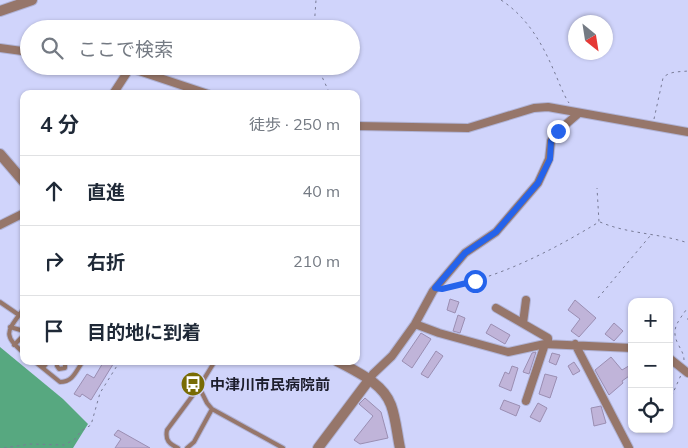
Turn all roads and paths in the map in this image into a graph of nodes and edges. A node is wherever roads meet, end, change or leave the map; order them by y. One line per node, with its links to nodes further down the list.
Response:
1 (32, 0): 4 (street)
2 (316, 0): 5 (path)
3 (501, 0): 15 (path)
4 (0, 11)
5 (315, 20)
6 (0, 48): 7 (street)
7 (20, 51)
8 (688, 71): 16 (path)
9 (125, 75): 12 (street)
10 (151, 75): 13 (street)
11 (322, 75): 14 (path)
12 (116, 90)
13 (196, 90)
14 (328, 90)
15 (578, 112): 16 (street); 17 (street); 27 (street)
16 (653, 125): 18 (street)
17 (360, 126)
18 (688, 132)
19 (2, 158): 20 (street)
20 (20, 178)
21 (597, 188): 23 (path)
22 (20, 215): 24 (street)
23 (599, 222): 25 (path); 27 (path)
24 (0, 224)
25 (650, 235): 26 (path); 28 (path)
26 (688, 243)
27 (435, 288): 36 (street)
28 (598, 298)
29 (526, 300): 35 (street)
30 (0, 302): 34 (lane)
31 (688, 307): 54 (path)
32 (496, 308): 35 (street)
33 (20, 313): 34 (lane)
34 (18, 315): 37 (lane)
35 (523, 323): 40 (street)
36 (414, 324): 40 (street); 56 (street)
37 (10, 328): 38 (lane); 42 (lane)
38 (20, 330)
39 (20, 339): 42 (lane)
40 (546, 344): 41 (street); 59 (street)
41 (575, 344): 43 (street); 67 (street)
42 (14, 345): 44 (lane)
43 (628, 348)
44 (20, 350)
45 (673, 361): 54 (street)
46 (39, 365): 53 (lane)
47 (45, 365): 53 (lane)
48 (57, 365): 55 (lane)
49 (80, 365): 55 (lane)
50 (118, 365): 61 (path)
51 (212, 365): 57 (lane)
52 (344, 365): 56 (street)
53 (43, 368): 55 (lane)
54 (684, 370): 58 (path)
55 (53, 377)
56 (369, 380): 65 (street); 66 (street)
57 (199, 387): 60 (lane); 62 (lane)
58 (673, 392)
59 (526, 401)
60 (212, 409): 63 (lane); 64 (lane)
61 (4, 448)
62 (178, 448)
63 (187, 448)
64 (283, 448)
65 (318, 448)
66 (400, 448)
67 (629, 448)

